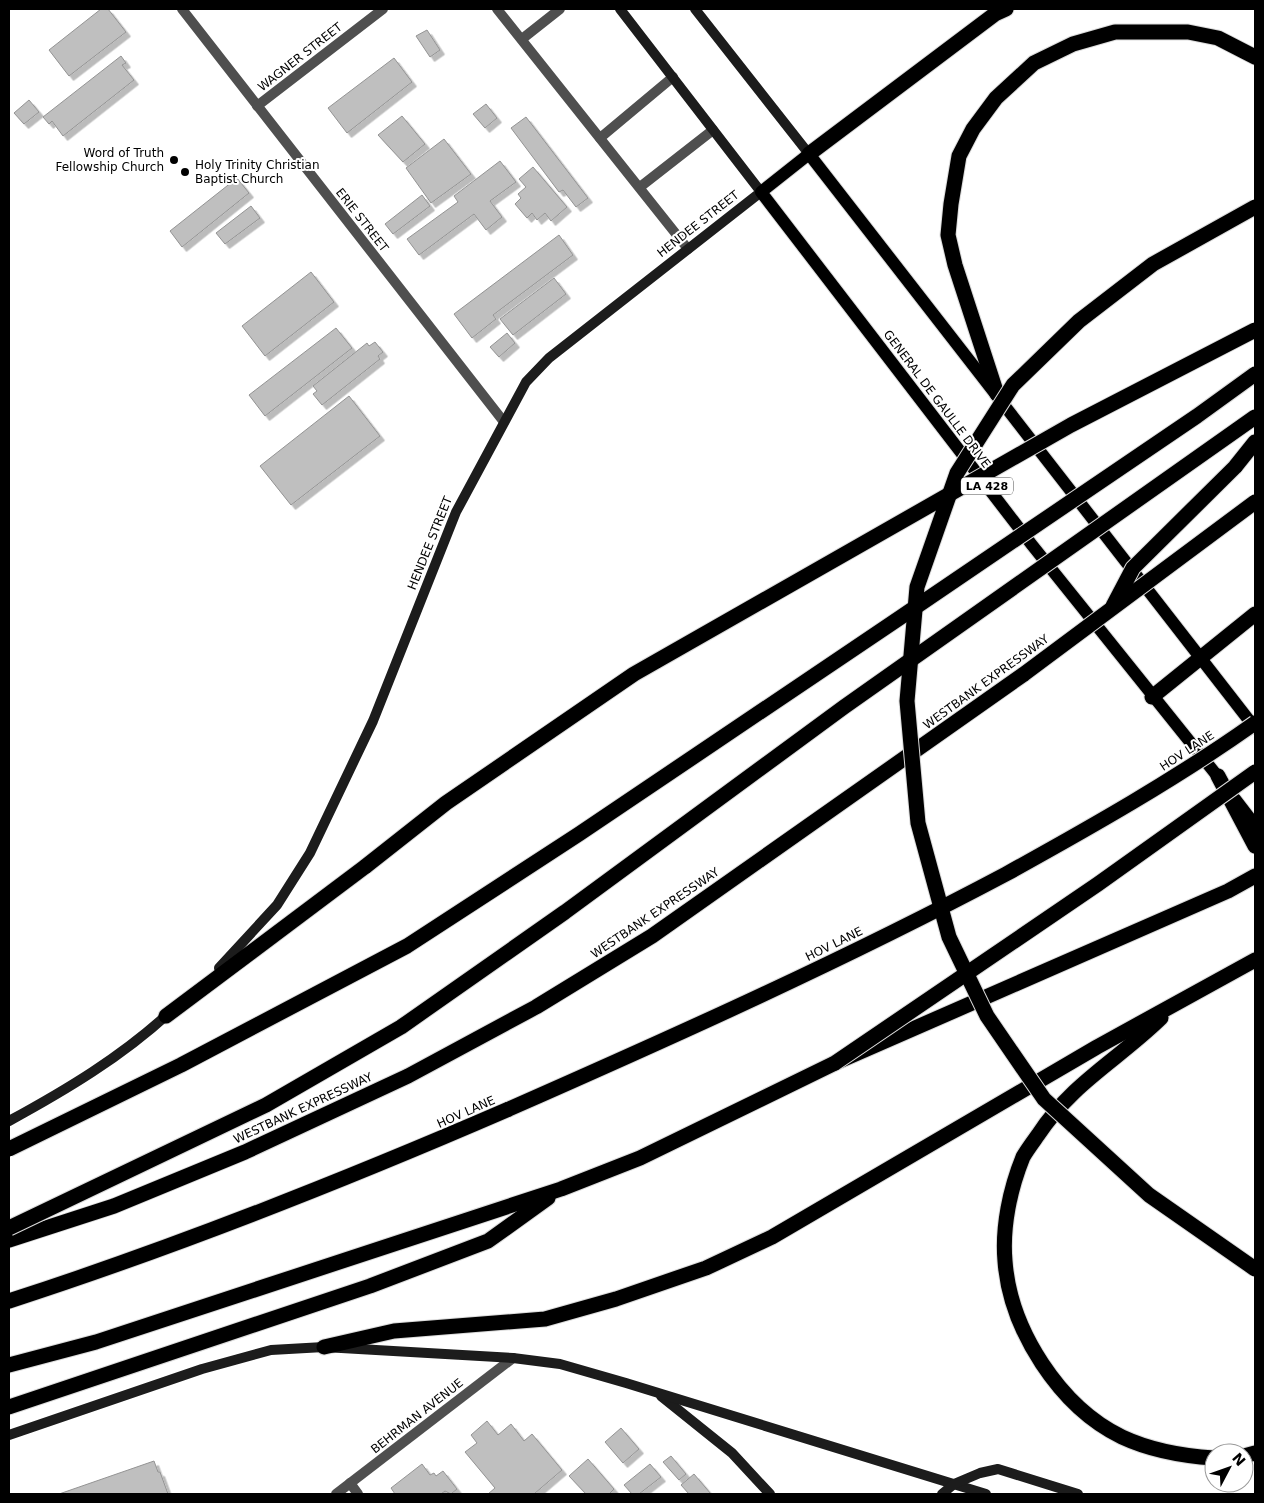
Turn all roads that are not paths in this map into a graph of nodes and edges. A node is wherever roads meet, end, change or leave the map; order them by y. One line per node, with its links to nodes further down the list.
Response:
1 (182, 9): 11 (street, ERIE STREET)
2 (383, 9): 11 (street, WAGNER STREET)
3 (497, 9): 8 (street)
4 (560, 9): 8 (street)
5 (620, 9): 10 (main road, GENERAL DE GAULLE DRIVE / LA 428)
6 (695, 9): 14 (main road)
7 (1006, 9): 14 (highway)
8 (522, 39): 13 (street)
9 (1255, 57): 21 (highway)
10 (673, 77): 12 (main road, GENERAL DE GAULLE DRIVE / LA 428); 13 (street)
11 (257, 106): 23 (street, ERIE STREET)
12 (713, 130): 15 (street); 16 (main road, GENERAL DE GAULLE DRIVE / LA 428)
13 (600, 138): 15 (street)
14 (809, 154): 16 (main road, HENDEE STREET); 21 (main road)
15 (640, 187): 18 (street)
16 (761, 192): 18 (main road, HENDEE STREET); 29 (main road, GENERAL DE GAULLE DRIVE / LA 428)
17 (1255, 207): 46 (highway, bridge)
18 (688, 249): 23 (main road, HENDEE STREET)
19 (1255, 330): 39 (highway, bridge)
20 (1255, 374): 42 (highway, bridge)
21 (996, 394): 28 (main road)
22 (1255, 417): 44 (highway, bridge)
23 (504, 422): 39 (main road, HENDEE STREET)
24 (1255, 442): 26 (highway, bridge)
25 (1255, 502): 26 (highway, WESTBANK EXPRESSWAY, bridge)
26 (1111, 609): 45 (highway, WESTBANK EXPRESSWAY, bridge)
27 (1255, 614): 28 (highway)
28 (1200, 657): 29 (highway); 31 (main road)
29 (1152, 697): 33 (main road, GENERAL DE GAULLE DRIVE / LA 428)
30 (1255, 723): 47 (highway, HOV LANE, bridge)
31 (1255, 728)
32 (1255, 772): 40 (highway, bridge)
33 (1218, 776): 34 (main road, GENERAL DE GAULLE DRIVE / LA 428); 35 (highway)
34 (1255, 825)
35 (1255, 846)
36 (1255, 876): 40 (highway, bridge)
37 (1255, 960): 38 (highway)
38 (1175, 1005): 48 (highway); 54 (highway)
39 (166, 1016): 41 (main road)
40 (835, 1063): 43 (highway)
41 (9, 1121)
42 (9, 1149)
43 (561, 1189): 50 (highway); 52 (highway)
44 (9, 1228)
45 (9, 1240)
46 (1255, 1269)
47 (9, 1301)
48 (324, 1347): 49 (main road); 53 (main road)
49 (513, 1358): 51 (main road); 55 (street, BEHRMAN AVENUE)
50 (9, 1365)
51 (656, 1392): 56 (main road); 59 (main road)
52 (9, 1407)
53 (9, 1435)
54 (1204, 1457)
55 (350, 1483): 57 (street, BEHRMAN AVENUE); 58 (street)
56 (954, 1484): 60 (main road); 61 (main road); 62 (main road)
57 (336, 1494)
58 (358, 1494)
59 (770, 1494)
60 (942, 1494)
61 (986, 1494)
62 (1078, 1494)

